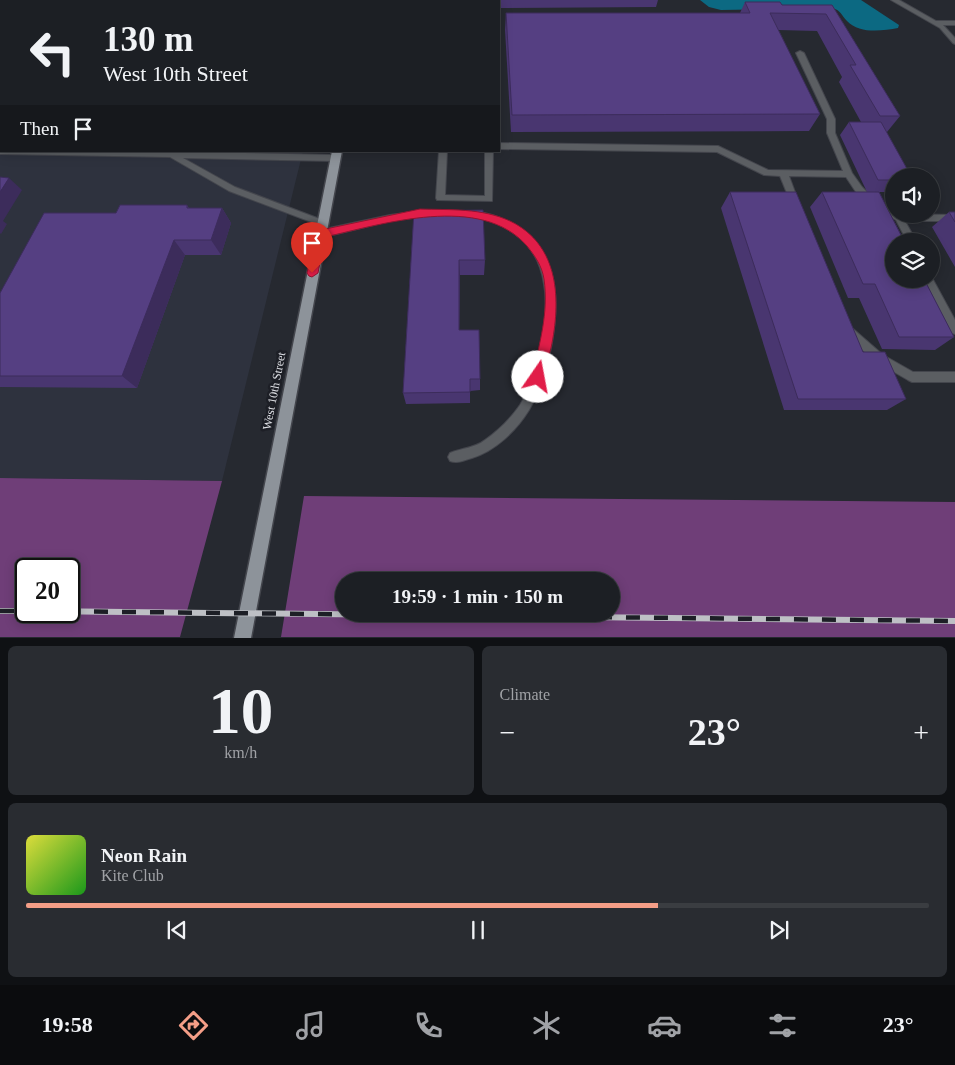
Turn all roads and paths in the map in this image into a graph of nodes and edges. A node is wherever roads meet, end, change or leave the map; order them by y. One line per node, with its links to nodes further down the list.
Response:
1 (894, 0): 2 (lane)
2 (936, 23): 3 (lane); 4 (lane)
3 (955, 23)
4 (955, 42)
5 (800, 53): 13 (lane)
6 (500, 146): 12 (lane)
7 (34, 152): 11 (lane)
8 (443, 152): 9 (lane)
9 (489, 152)
10 (336, 154): 11 (lane); 20 (main road, West 10th Street)
11 (171, 156): 20 (lane)
12 (783, 174): 13 (lane); 14 (lane)
13 (848, 174): 15 (lane)
14 (798, 210)
15 (885, 211)
16 (438, 213): 20 (lane)
17 (464, 214): 25 (lane)
18 (940, 218): 19 (lane)
19 (955, 218)
20 (321, 228): 26 (main road, West 10th Street)
21 (934, 288): 23 (lane)
22 (842, 320): 24 (lane)
23 (955, 330)
24 (955, 377)
25 (454, 458)
26 (242, 638)

